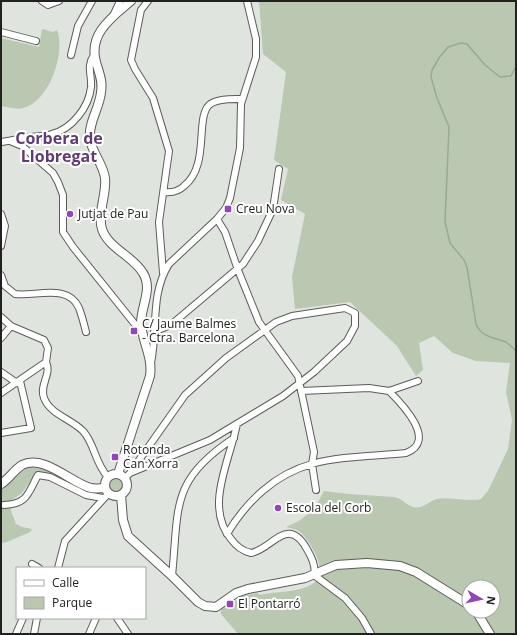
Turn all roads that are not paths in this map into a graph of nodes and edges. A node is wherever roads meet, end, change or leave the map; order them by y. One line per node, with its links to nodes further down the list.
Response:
1 (42, 1): 2 (street)
2 (59, 1)
3 (92, 1): 9 (street)
4 (148, 1): 19 (street)
5 (247, 1): 13 (street)
6 (125, 2): 10 (street)
7 (1, 32): 8 (street)
8 (36, 41)
9 (71, 55)
10 (94, 55): 11 (street); 12 (street)
11 (98, 68): 12 (street); 27 (street)
12 (89, 70): 14 (street)
13 (242, 99): 19 (street); 21 (street)
14 (27, 137): 15 (street); 17 (street)
15 (10, 141): 16 (street); 17 (street)
16 (1, 142)
17 (22, 146): 28 (street)
18 (279, 169): 23 (street)
19 (164, 192): 24 (street)
20 (2, 216): 22 (street)
21 (217, 219): 23 (street); 24 (street)
22 (1, 246)
23 (238, 270): 30 (street); 32 (street)
24 (164, 273): 32 (street)
25 (1, 275): 31 (street)
26 (1, 317): 29 (street)
27 (141, 318): 28 (street); 33 (street)
28 (131, 320): 33 (street)
29 (11, 326): 34 (street); 35 (street)
30 (265, 330): 40 (street); 40 (street); 47 (street)
31 (86, 332)
32 (154, 332): 36 (street)
33 (142, 333): 36 (street)
34 (1, 338)
35 (46, 362): 39 (street); 48 (street)
36 (151, 363): 47 (street)
37 (1, 372): 39 (street)
38 (418, 381): 41 (street)
39 (18, 382): 42 (street); 44 (street)
40 (300, 387): 41 (street); 43 (street); 46 (street)
41 (389, 391): 46 (street)
42 (1, 393)
43 (237, 424): 45 (street); 47 (street)
44 (1, 433)
45 (234, 438): 54 (street); 59 (street)
46 (312, 464): 50 (street); 54 (street)
47 (128, 473): 48 (street); 52 (street)
48 (108, 477): 51 (street)
49 (1, 484): 51 (street)
50 (316, 490)
51 (105, 493): 52 (street); 53 (street); 57 (street)
52 (121, 495): 59 (street)
53 (4, 505)
54 (227, 534): 58 (street)
55 (32, 564): 56 (street)
56 (37, 567)
57 (58, 567)
58 (314, 575): 59 (street); 60 (street); 70 (street)
59 (172, 576)
60 (461, 600)
61 (23, 619): 66 (street)
62 (37, 619): 67 (street)
63 (96, 619): 68 (street)
64 (118, 619): 69 (street)
65 (481, 619): 71 (street)
66 (16, 634)
67 (34, 634)
68 (88, 634)
69 (128, 634)
70 (371, 634)
71 (490, 634)

